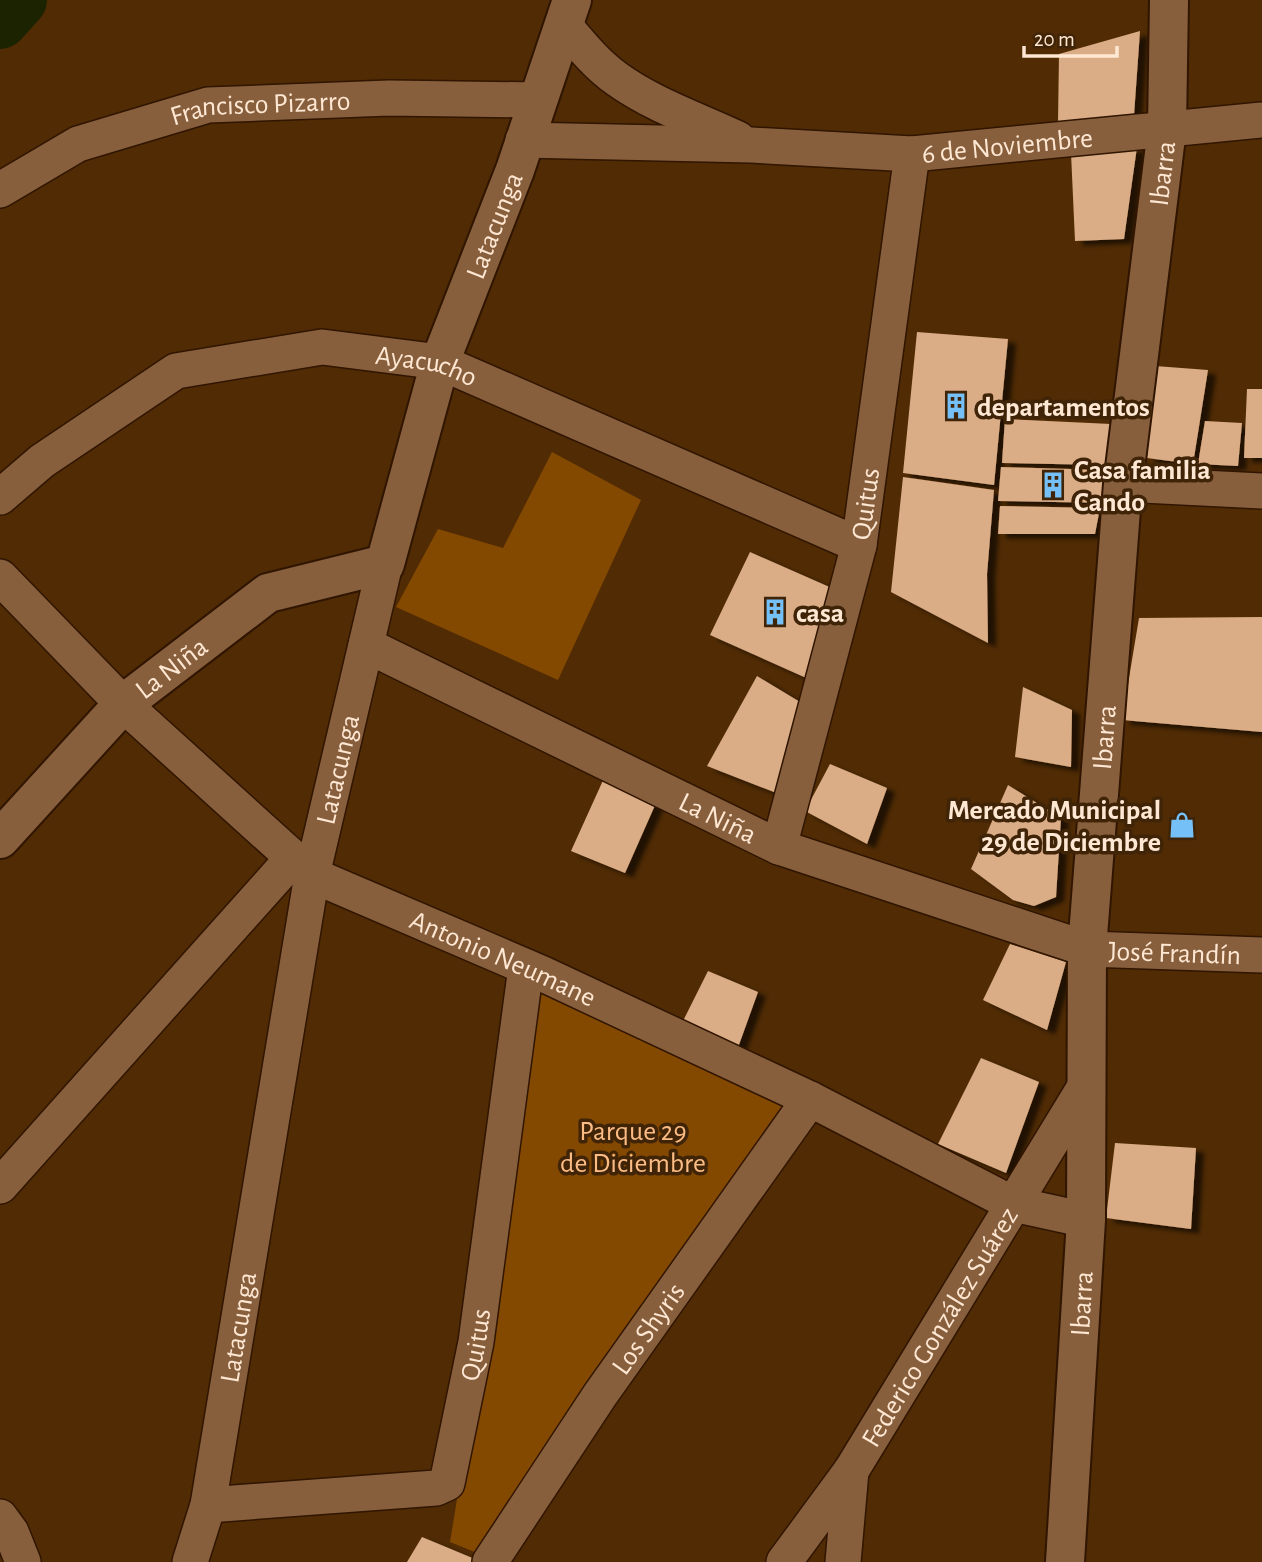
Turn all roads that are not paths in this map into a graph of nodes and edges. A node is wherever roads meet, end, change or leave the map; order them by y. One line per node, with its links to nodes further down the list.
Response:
1 (1169, 0): 5 (street, Ibarra)
2 (568, 12): 3 (street, Latacunga); 7 (street, 6 de Noviembre)
3 (537, 100): 6 (street, Latacunga); 9 (street, Francisco Pizarro)
4 (1262, 120): 5 (street, 6 de Noviembre)
5 (1167, 129): 8 (street, 6 de Noviembre); 11 (street, Ibarra)
6 (523, 140): 7 (street, 6 de Noviembre); 10 (street, Latacunga)
7 (751, 145): 8 (street, 6 de Noviembre)
8 (912, 154): 14 (street, Quitus)
9 (0, 190)
10 (440, 362): 13 (street, Ayacucho); 14 (street, Ayacucho); 15 (street, Latacunga)
11 (1123, 484): 12 (street); 22 (street, Ibarra)
12 (1262, 491)
13 (0, 497)
14 (859, 545): 20 (street, Quitus)
15 (385, 564): 17 (street, Latacunga); 18 (street, La Niña)
16 (0, 577): 18 (street, Antonio Neumane)
17 (366, 645): 20 (street, La Niña); 21 (street, Latacunga)
18 (123, 704): 19 (street, La Niña); 21 (street, Antonio Neumane)
19 (0, 839)
20 (779, 847): 22 (street, La Niña)
21 (302, 866): 24 (street, Antonio Neumane); 27 (street); 31 (street, Latacunga)
22 (1087, 949): 23 (street, José Frandín); 25 (street, Ibarra)
23 (1262, 955)
24 (526, 967): 26 (street, Antonio Neumane); 31 (street, Quitus)
25 (1086, 1085): 28 (street, Federico González Suárez); 29 (street, Ibarra)
26 (810, 1099): 28 (street, Antonio Neumane); 35 (street, Los Shyris)
27 (0, 1186)
28 (1013, 1204): 29 (street, Antonio Neumane); 30 (street, Federico González Suárez)
29 (1086, 1220): 38 (street, Ibarra)
30 (851, 1471): 36 (street, Federico González Suárez); 37 (street)
31 (208, 1505): 34 (street, Latacunga)
32 (0, 1517): 33 (street)
33 (23, 1562)
34 (190, 1562)
35 (490, 1562)
36 (784, 1562)
37 (842, 1562)
38 (1065, 1562)

